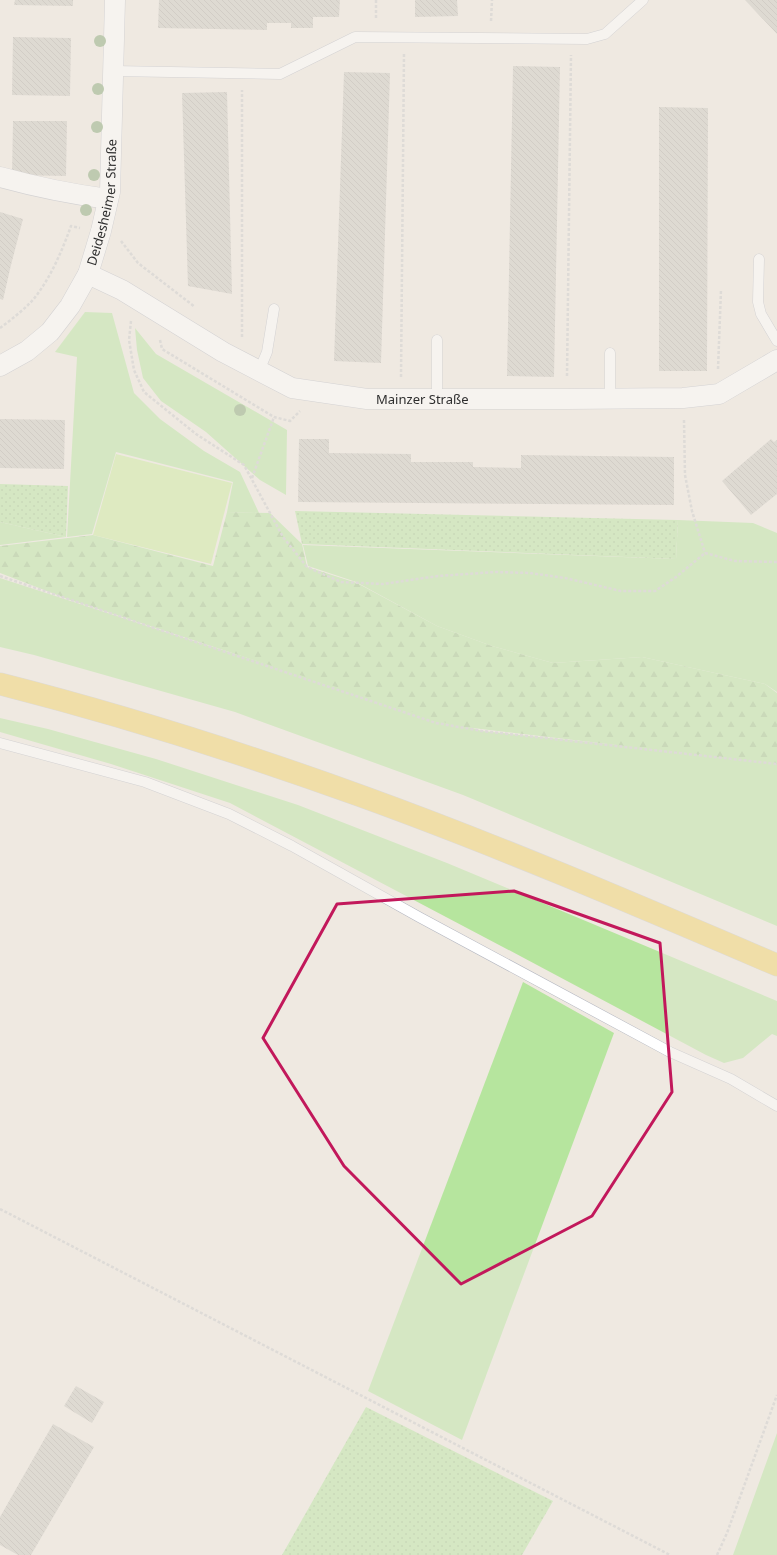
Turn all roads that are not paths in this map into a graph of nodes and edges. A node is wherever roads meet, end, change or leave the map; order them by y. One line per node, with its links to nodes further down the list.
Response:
1 (115, 0): 3 (street, Deidesheimer Straße)
2 (643, 0): 3 (lane)
3 (113, 72): 5 (street, Deidesheimer Straße)
4 (0, 177): 5 (street)
5 (108, 199): 7 (street, Deidesheimer Straße)
6 (759, 259): 10 (lane)
7 (88, 274): 13 (street, Deidesheimer Straße); 14 (street, Mainzer Straße)
8 (274, 309): 14 (lane)
9 (437, 340): 15 (lane)
10 (777, 342)
11 (610, 353): 16 (lane)
12 (777, 360): 16 (street, Mainzer Straße)
13 (0, 366)
14 (259, 371): 15 (street, Mainzer Straße)
15 (437, 399): 16 (street, Mainzer Straße)
16 (610, 399)
17 (0, 684): 19 (main road)
18 (0, 743): 20 (lane)
19 (777, 965)
20 (777, 1106)

